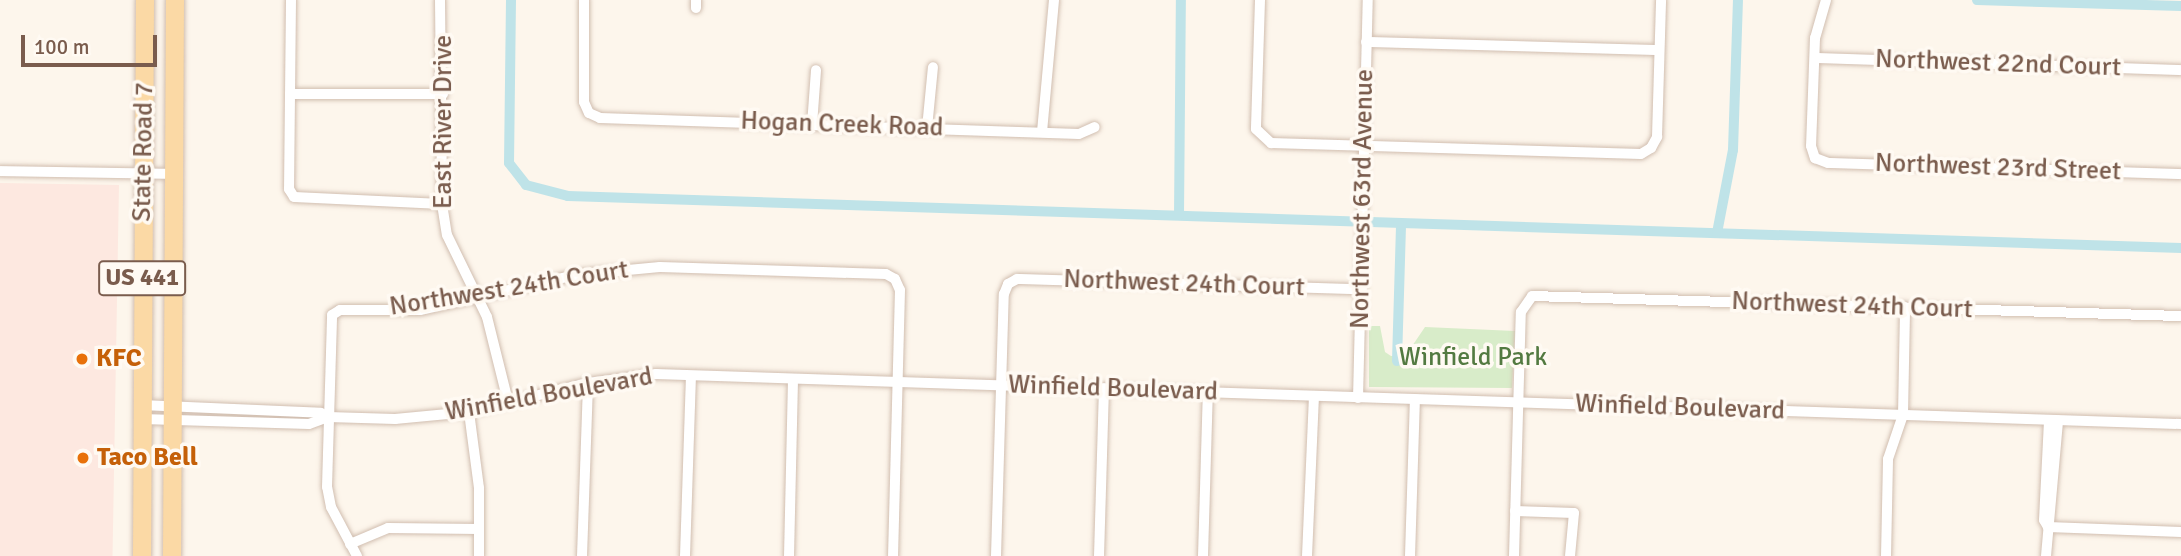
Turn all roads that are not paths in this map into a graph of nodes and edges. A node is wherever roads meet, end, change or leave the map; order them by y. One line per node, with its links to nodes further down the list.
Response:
1 (145, 0): 25 (main road, State Road 7 / US 441)
2 (175, 0): 26 (main road, State Road 7 / US 441)
3 (291, 0): 17 (street)
4 (440, 0): 18 (street, East River Drive)
5 (584, 0): 19 (street, Hogan Creek Road)
6 (1054, 0): 22 (street)
7 (1261, 0): 23 (street)
8 (1368, 0): 11 (street, Northwest 63rd Avenue)
9 (1661, 0): 12 (street)
10 (1826, 0): 13 (street)
11 (1366, 42): 12 (street); 23 (street, Northwest 63rd Avenue)
12 (1659, 50): 23 (street)
13 (1815, 58): 16 (street, Northwest 22nd Court); 27 (street, Northwest 23rd Street)
14 (933, 66): 21 (street)
15 (816, 70): 19 (street)
16 (2181, 70)
17 (290, 94): 18 (street); 28 (street)
18 (443, 94): 28 (street, East River Drive)
19 (813, 125): 21 (street, Hogan Creek Road)
20 (1095, 127): 22 (street, Hogan Creek Road)
21 (927, 128): 22 (street, Hogan Creek Road)
22 (1042, 132)
23 (1365, 144): 29 (street, Northwest 63rd Avenue)
24 (0, 171): 25 (street)
25 (144, 174): 26 (street); 45 (main road, State Road 7 / US 441)
26 (174, 174): 47 (main road, State Road 7 / US 441)
27 (2181, 174)
28 (442, 204): 30 (street, East River Drive)
29 (1362, 289): 37 (street, Northwest 24th Court); 41 (street, Northwest 63rd Avenue)
30 (478, 295): 35 (street, Northwest 24th Court); 43 (street, East River Drive); 49 (street, Northwest 24th Court)
31 (1905, 307): 32 (street, Northwest 24th Court); 44 (street, Northwest 24th Court); 48 (street)
32 (2181, 316)
33 (691, 376): 34 (street, Winfield Boulevard); 36 (street, Winfield Boulevard); 62 (street)
34 (793, 380): 35 (street, Winfield Boulevard); 63 (street)
35 (898, 382): 37 (street, Winfield Boulevard); 64 (street)
36 (588, 383): 43 (street, Winfield Boulevard); 61 (street)
37 (1002, 385): 38 (street, Winfield Boulevard); 65 (street)
38 (1104, 388): 39 (street, Winfield Boulevard); 66 (street)
39 (1208, 392): 40 (street, Winfield Boulevard); 67 (street)
40 (1314, 397): 41 (street, Winfield Boulevard); 68 (street)
41 (1358, 398): 42 (street, Winfield Boulevard)
42 (1415, 399): 44 (street, Winfield Boulevard); 69 (street)
43 (508, 401): 46 (street, Winfield Boulevard)
44 (1518, 402): 48 (street, Winfield Boulevard); 52 (street)
45 (142, 412): 47 (street, Winfield Boulevard); 57 (main road, State Road 7 / US 441)
46 (469, 412): 49 (street, Winfield Boulevard); 54 (street)
47 (173, 413): 49 (street, Winfield Boulevard); 58 (main road, State Road 7 / US 441)
48 (1903, 415): 50 (street, Winfield Boulevard); 72 (street)
49 (328, 417): 56 (street)
50 (2053, 421): 51 (street, Winfield Boulevard); 53 (street)
51 (2181, 424)
52 (1516, 511): 70 (street); 71 (street)
53 (2048, 527): 55 (street); 73 (street)
54 (479, 528): 56 (street); 60 (street)
55 (2181, 532)
56 (350, 544): 59 (street)
57 (142, 556)
58 (172, 556)
59 (357, 556)
60 (479, 556)
61 (582, 556)
62 (685, 556)
63 (789, 556)
64 (893, 556)
65 (996, 556)
66 (1099, 556)
67 (1203, 556)
68 (1307, 556)
69 (1410, 556)
70 (1514, 556)
71 (1570, 556)
72 (1886, 556)
73 (2046, 556)

